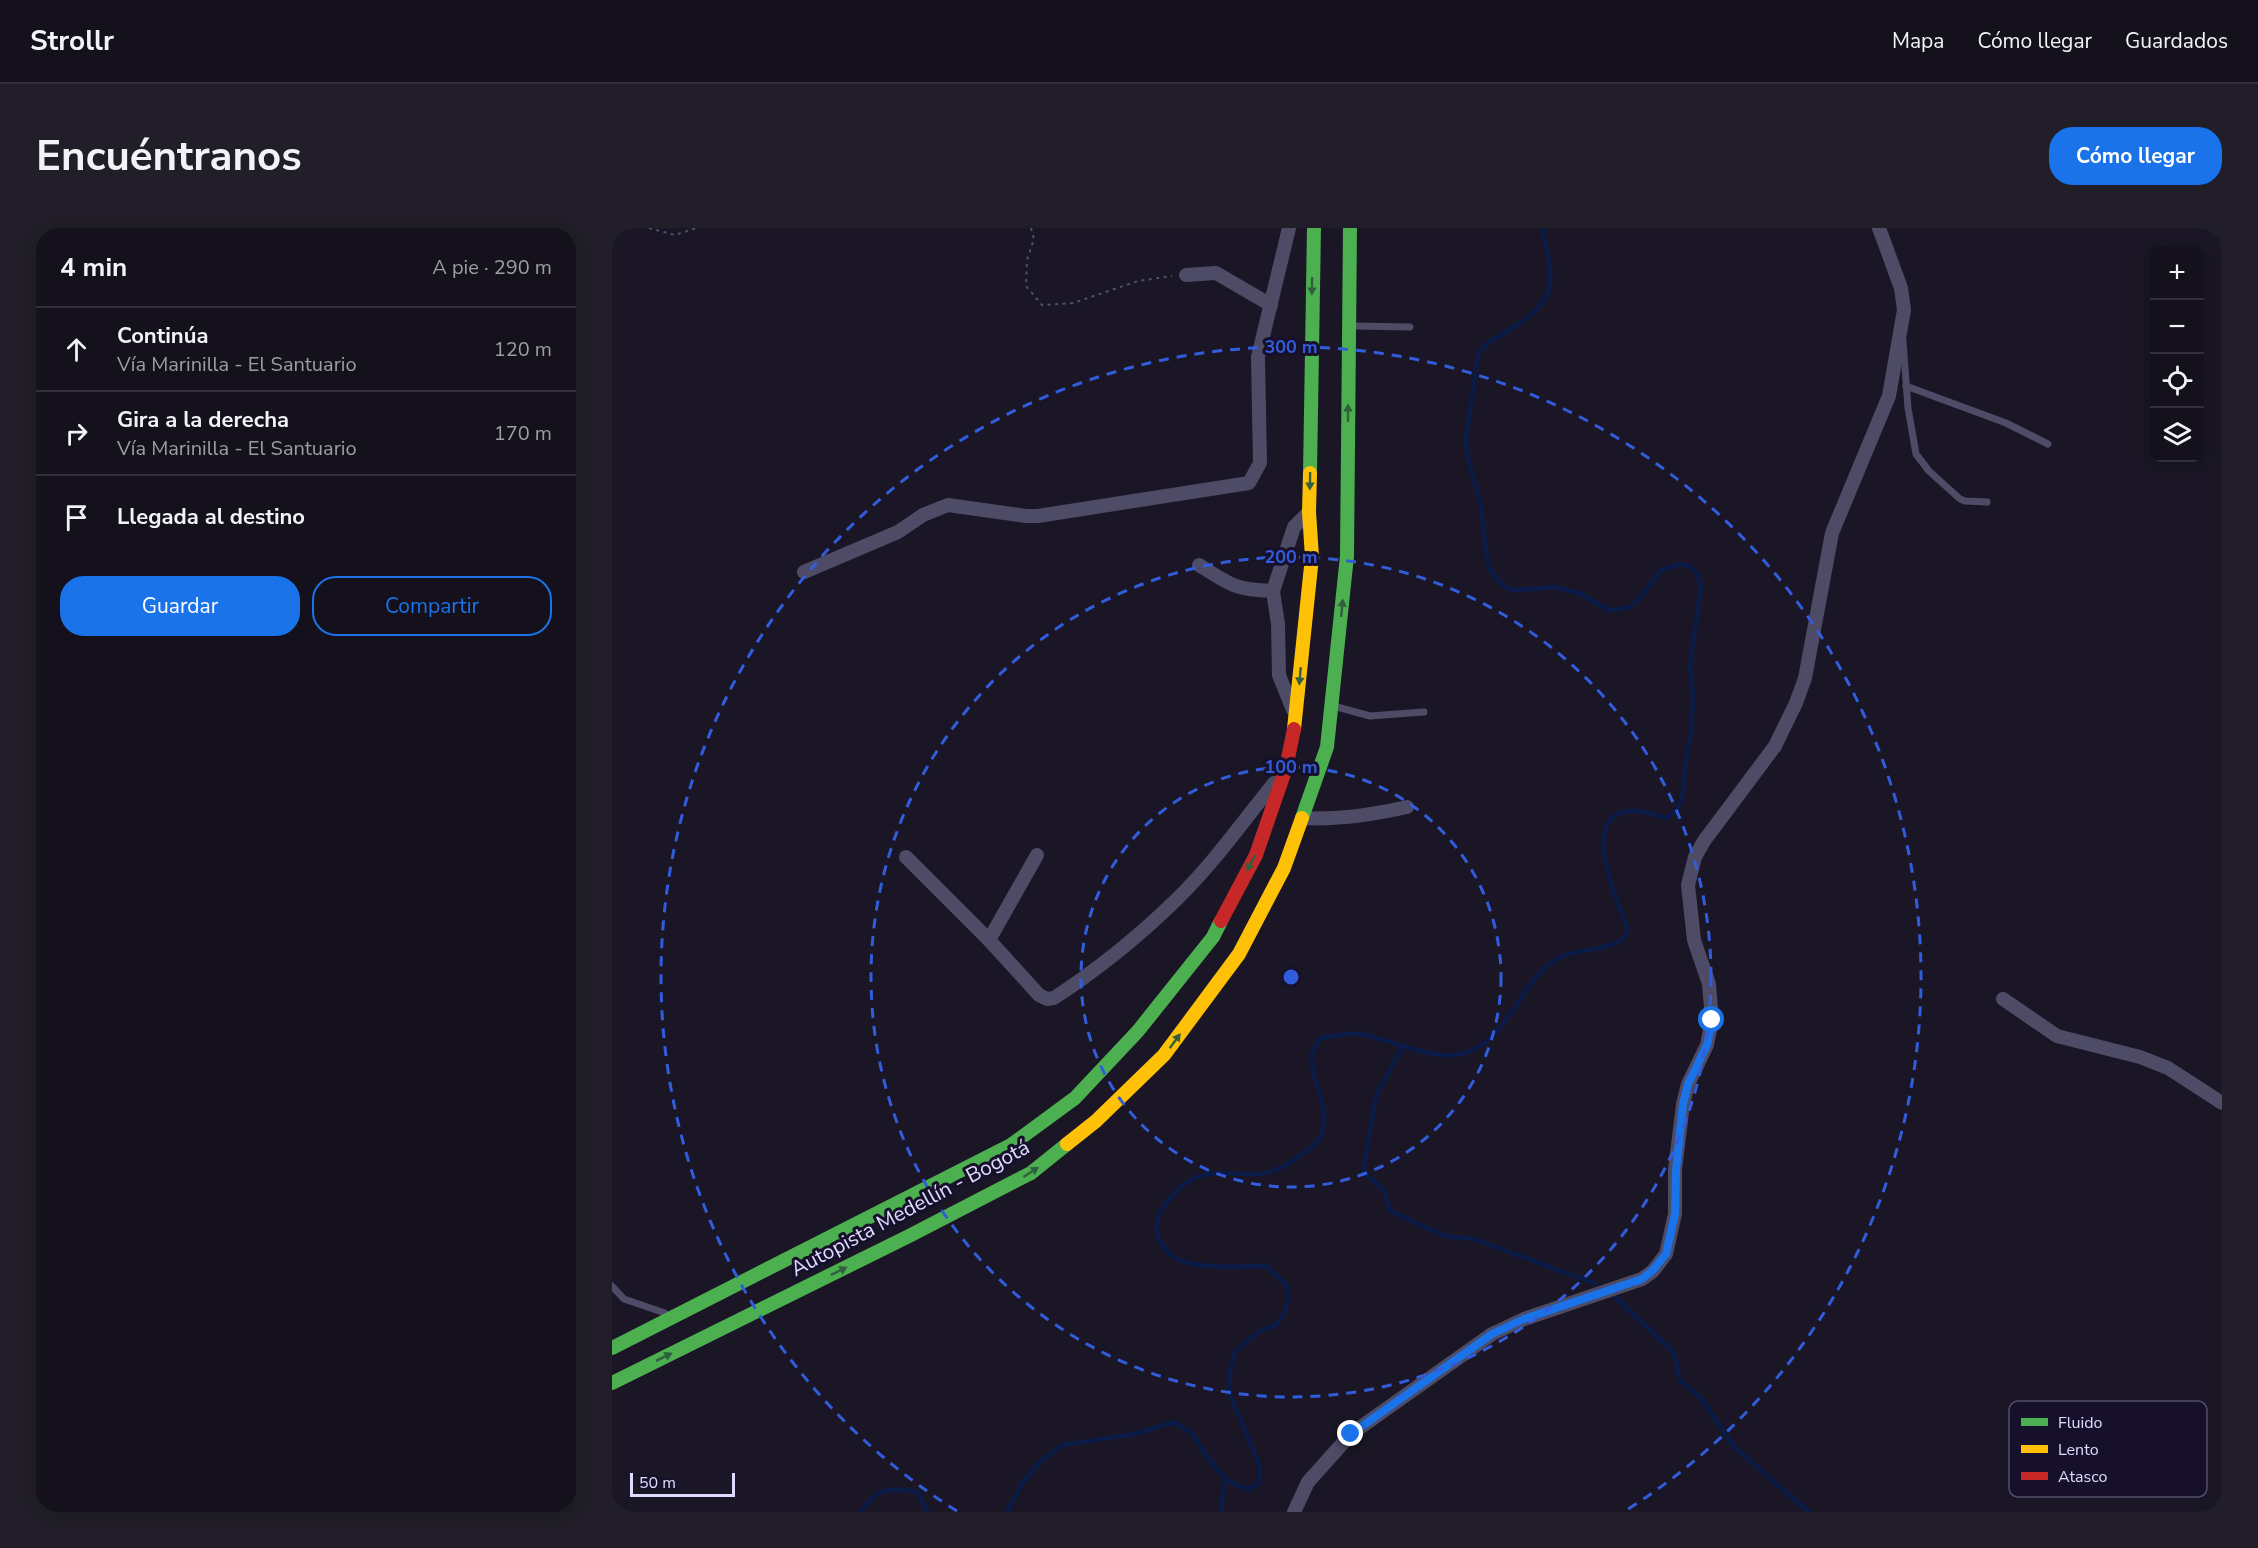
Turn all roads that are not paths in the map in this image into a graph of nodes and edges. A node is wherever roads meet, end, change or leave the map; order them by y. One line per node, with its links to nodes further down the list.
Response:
1 (1289, 228): 6 (street)
2 (1314, 228): 13 (highway, Autopista Medellín - Bogotá, one-way to 13)
3 (1350, 228): 8 (highway, Autopista Medellín - Bogotá)
4 (1879, 228): 7 (street)
5 (1186, 275): 6 (street)
6 (1270, 305): 15 (street)
7 (1902, 320): 10 (lane); 32 (street)
8 (1349, 326): 9 (lane); 17 (highway, Autopista Medellín - Bogotá, one-way to 8)
9 (1410, 327)
10 (1906, 386): 11 (lane); 12 (lane)
11 (2048, 444)
12 (1987, 502)
13 (1309, 512): 16 (street); 19 (highway, Autopista Medellín - Bogotá, one-way to 19)
14 (1199, 565): 16 (street)
15 (804, 572)
16 (1273, 591): 19 (street)
17 (1332, 705): 18 (lane); 22 (highway, Autopista Medellín - Bogotá)
18 (1424, 712)
19 (1296, 719): 20 (highway, Autopista Medellín - Bogotá)
20 (1286, 768): 25 (street); 29 (highway, Autopista Medellín - Bogotá, one-way to 29)
21 (1407, 807): 22 (street)
22 (1302, 818): 31 (highway, Autopista Medellín - Bogotá, one-way to 22)
23 (1037, 855): 25 (street)
24 (906, 857): 25 (street)
25 (989, 940)
26 (2004, 999): 27 (street)
27 (2222, 1103)
28 (612, 1286): 29 (lane)
29 (675, 1316): 30 (highway, Autopista Medellín - Bogotá)
30 (612, 1348)
31 (612, 1383)
32 (1294, 1512)

